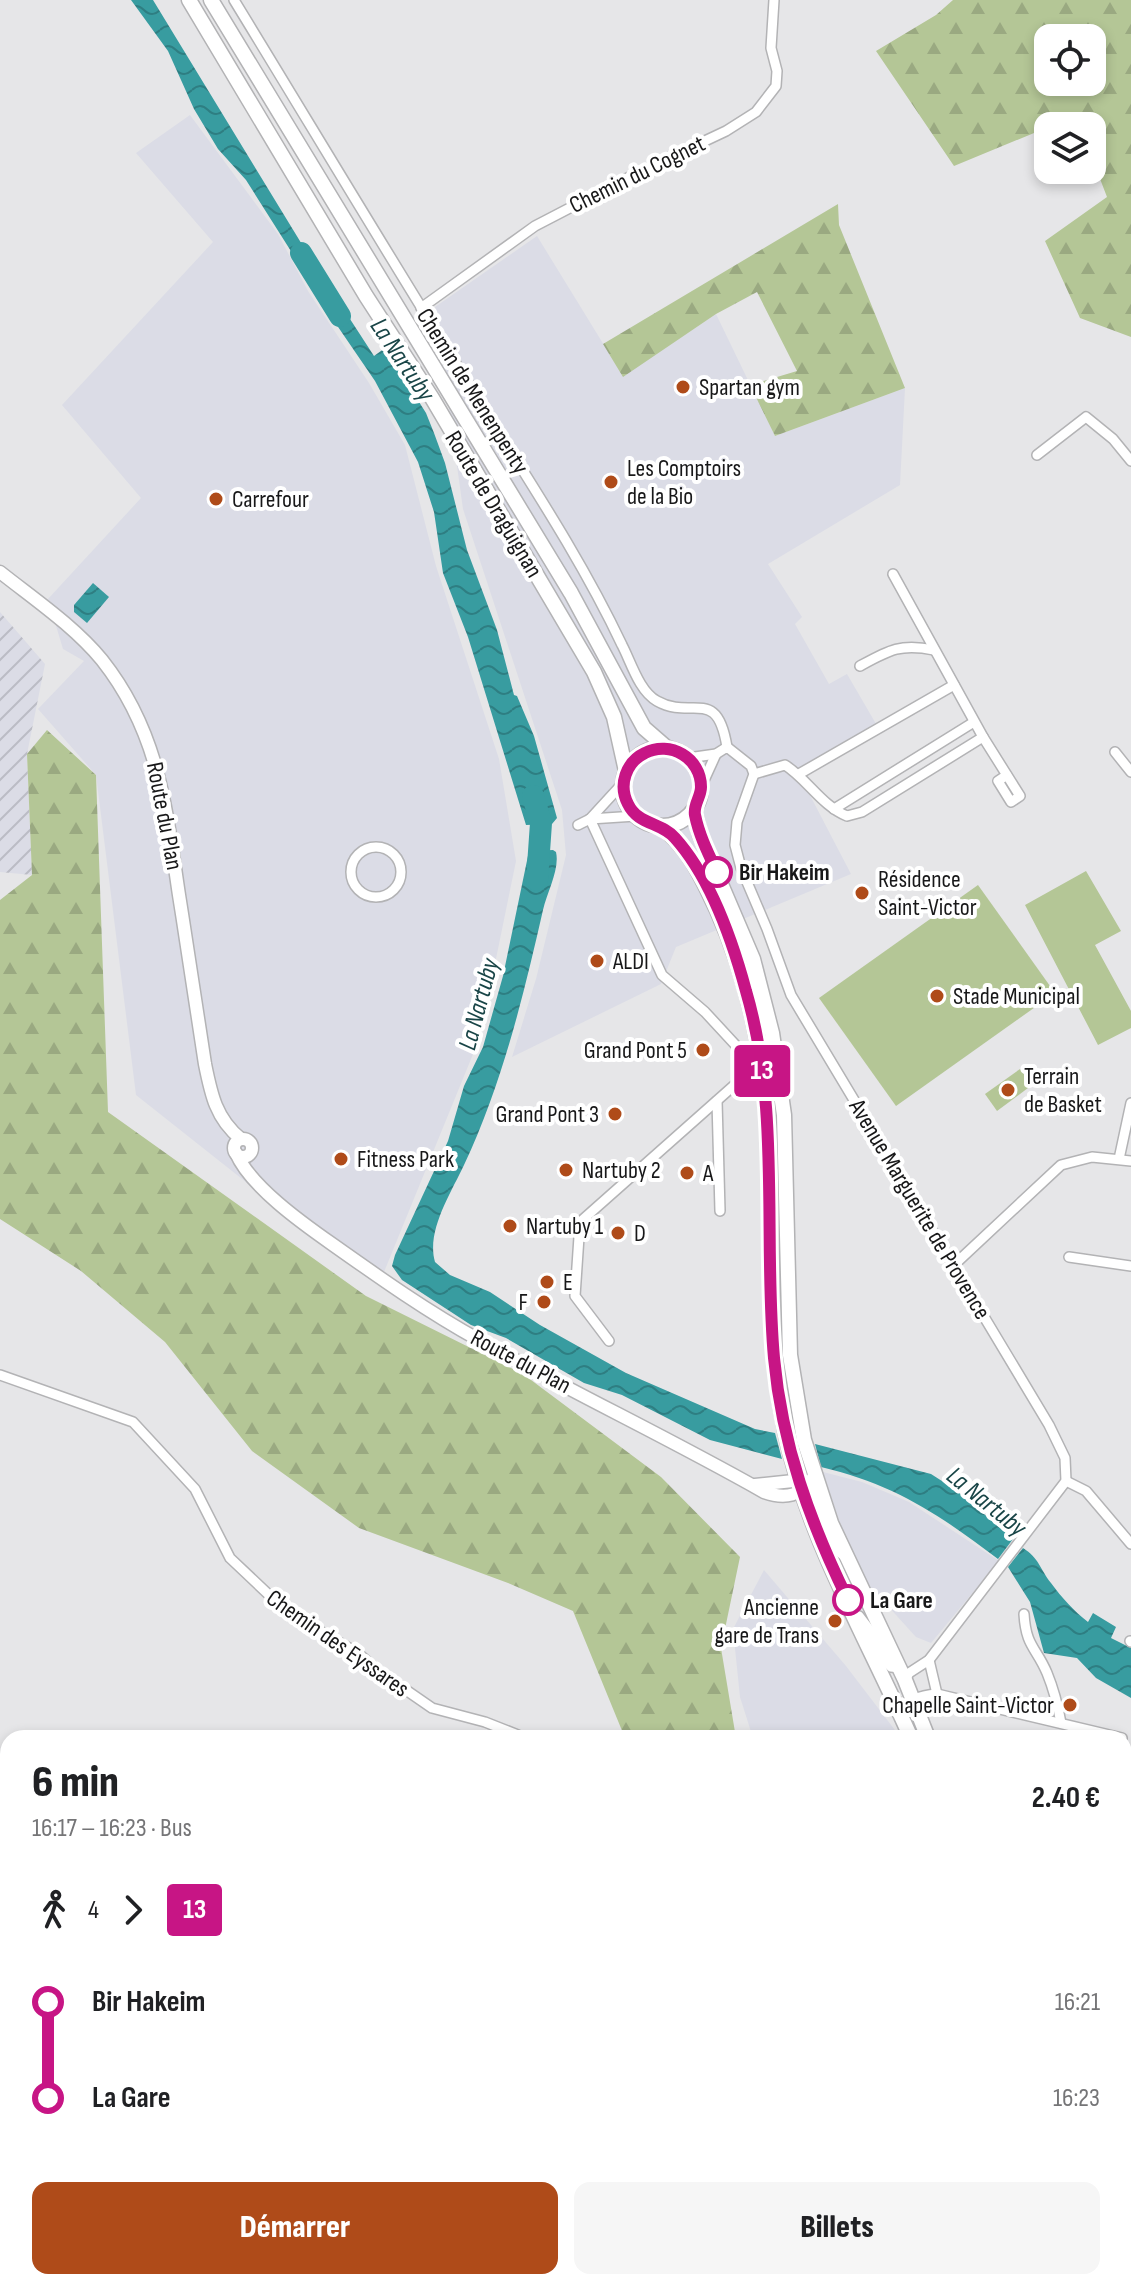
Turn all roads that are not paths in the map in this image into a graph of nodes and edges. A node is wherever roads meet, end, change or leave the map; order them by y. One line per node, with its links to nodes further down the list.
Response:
1 (189, 0): 24 (main road, Route de Draguignan)
2 (211, 0): 16 (main road, Route de Draguignan)
3 (234, 0): 5 (street, Chemin de Menenpenty)
4 (774, 0): 5 (street, Chemin du Cognet)
5 (421, 308): 15 (street, Chemin de Menenpenty)
6 (1037, 455): 7 (street)
7 (1131, 461)
8 (0, 572): 35 (street, Route du Plan)
9 (893, 574): 10 (street)
10 (934, 650): 11 (street); 12 (street)
11 (860, 666)
12 (954, 685): 13 (street); 22 (street)
13 (974, 722): 14 (street); 27 (street)
14 (983, 737): 23 (street); 27 (street)
15 (727, 747): 18 (street); 21 (street)
16 (667, 748): 19 (main road); 24 (main road)
17 (1115, 752): 20 (street)
18 (716, 754): 19 (street); 25 (street)
19 (688, 758): 25 (main road)
20 (1131, 772)
21 (754, 774): 22 (street); 44 (street, Avenue Marguerite de Provence)
22 (799, 774): 27 (street)
23 (1007, 775)
24 (625, 777): 28 (main road); 29 (street)
25 (701, 787): 26 (main road)
26 (694, 809): 31 (main road); 48 (main road)
27 (834, 809)
28 (636, 816): 29 (street); 31 (main road)
29 (590, 819): 30 (street); 33 (street)
30 (578, 825)
31 (660, 826): 48 (main road)
32 (388, 893): 32 (street)
33 (717, 1101): 42 (street); 46 (street)
34 (1131, 1103): 39 (street)
35 (220, 1117): 36 (street, Route du Plan); 37 (street, Route du Plan)
36 (241, 1139): 37 (street); 38 (street)
37 (235, 1152): 38 (street); 41 (street, Route du Plan)
38 (250, 1153): 41 (street, Route du Plan)
39 (1119, 1159): 40 (street); 44 (street)
40 (1131, 1161)
41 (265, 1189): 48 (street, Route du Plan)
42 (720, 1211)
43 (1069, 1257): 45 (street)
44 (955, 1264): 49 (street, Avenue Marguerite de Provence)
45 (1131, 1266)
46 (609, 1341)
47 (0, 1375): 60 (street, Chemin des Eyssares)
48 (807, 1481): 51 (main road); 54 (main road)
49 (1066, 1481): 50 (street); 53 (street)
50 (1131, 1544)
51 (852, 1607): 54 (street); 57 (main road)
52 (1024, 1614): 58 (street)
53 (929, 1660): 54 (street); 55 (street)
54 (902, 1674): 56 (main road)
55 (937, 1694): 56 (street); 58 (street)
56 (912, 1700): 57 (street); 62 (main road)
57 (902, 1717): 61 (main road)
58 (1061, 1723): 59 (street)
59 (1078, 1728): 63 (street)
60 (505, 1730)
61 (908, 1730)
62 (925, 1730)
63 (1087, 1730)

